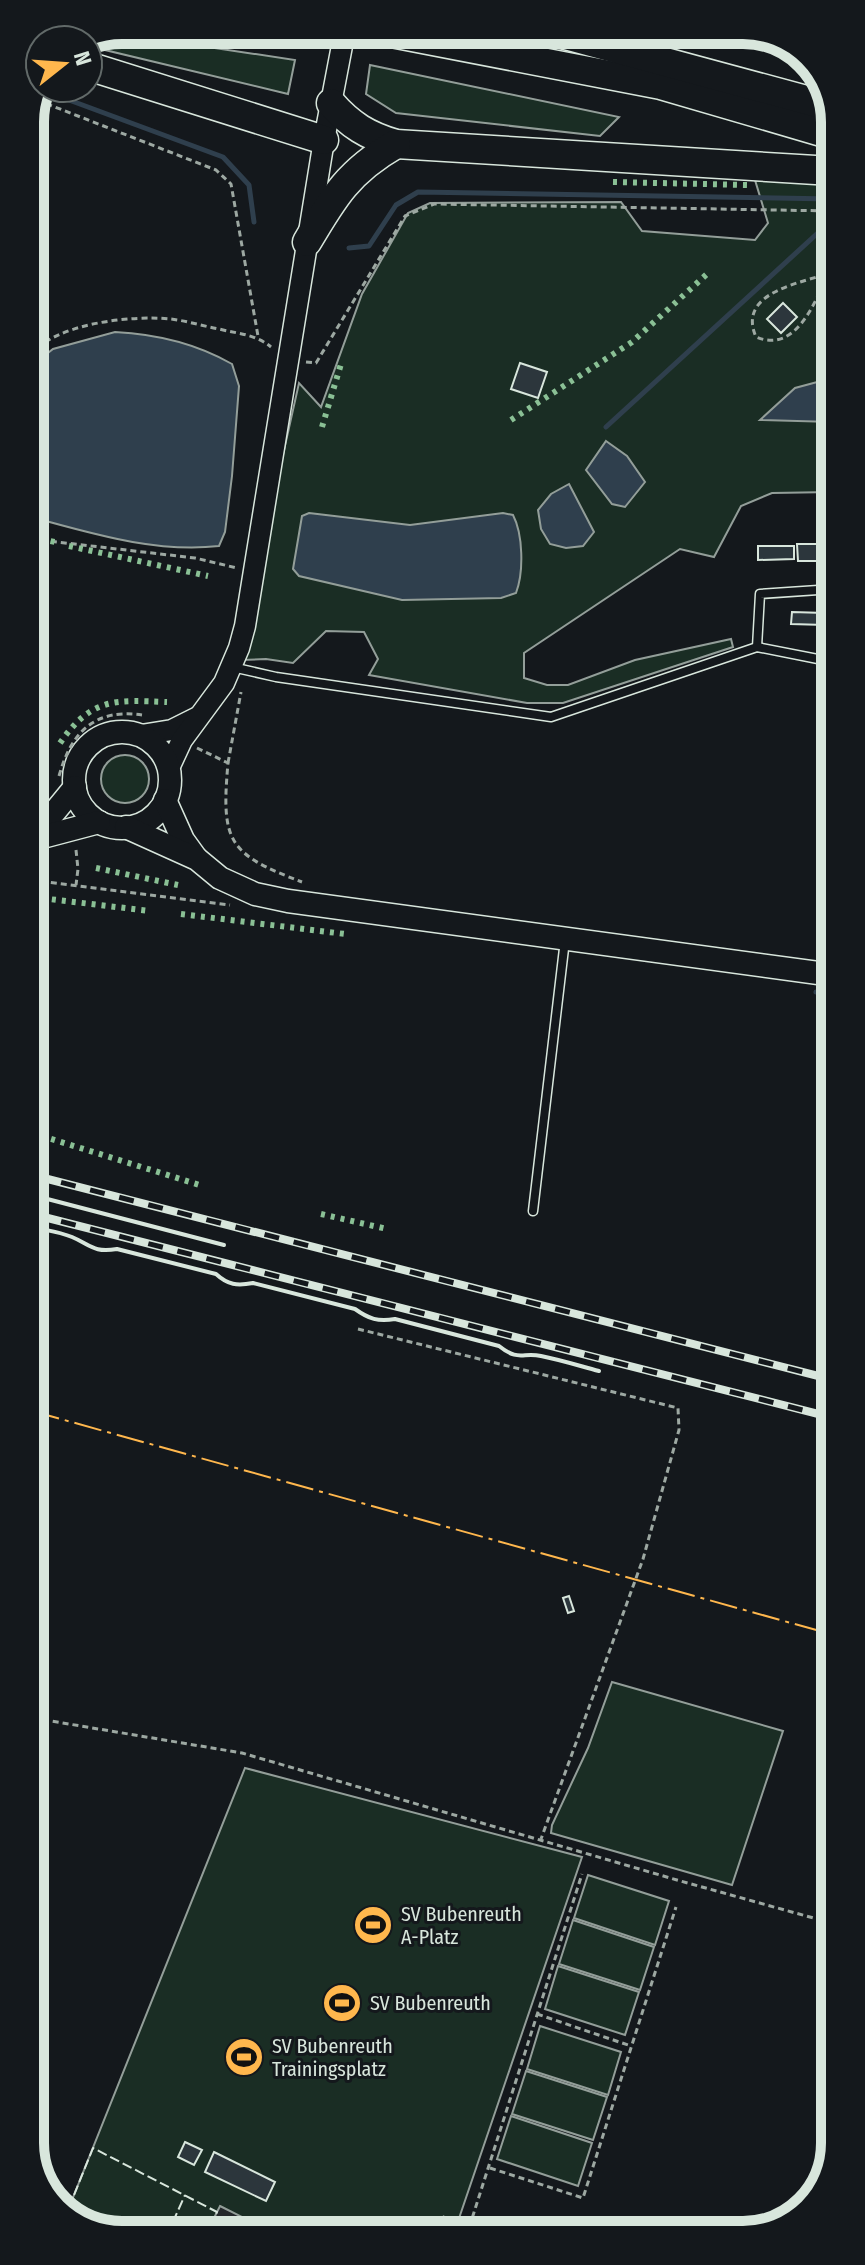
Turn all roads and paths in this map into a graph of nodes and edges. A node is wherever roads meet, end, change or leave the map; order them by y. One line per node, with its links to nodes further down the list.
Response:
1 (342, 44): 5 (street)
2 (449, 44): 8 (highway)
3 (599, 44): 6 (highway)
4 (104, 71): 9 (highway)
5 (331, 103): 9 (street); 10 (highway)
6 (818, 103)
7 (47, 104): 16 (path)
8 (821, 132)
9 (324, 140): 13 (street)
10 (396, 144): 11 (highway); 13 (highway)
11 (821, 170)
12 (821, 211): 18 (path)
13 (307, 242): 18 (street)
14 (821, 276): 15 (path)
15 (821, 291)
16 (258, 336): 17 (path); 18 (path)
17 (44, 342)
18 (288, 360): 20 (street)
19 (44, 541): 20 (path)
20 (254, 574): 24 (street)
21 (821, 590): 22 (lane)
22 (757, 647): 23 (lane); 24 (lane)
23 (821, 660)
24 (238, 668): 25 (street); 28 (path)
25 (196, 718): 26 (street); 27 (street)
26 (141, 735): 29 (main road); 30 (main road)
27 (182, 740): 28 (path); 29 (street)
28 (228, 763): 38 (path)
29 (169, 768): 31 (main road)
30 (75, 787): 32 (main road); 33 (main road)
31 (165, 800): 34 (main road); 36 (main road)
32 (99, 822): 34 (main road); 35 (main road)
33 (44, 823)
34 (126, 827): 36 (main road)
35 (44, 834)
36 (197, 859): 40 (main road)
37 (44, 882): 39 (path)
38 (309, 884)
39 (232, 905)
40 (565, 939): 41 (main road); 42 (lane)
41 (821, 973)
42 (533, 1211)
43 (358, 1329): 45 (path)
44 (44, 1720): 45 (path)
45 (541, 1839): 48 (path)
46 (582, 1874): 49 (path)
47 (676, 1907): 50 (path)
48 (821, 1920)
49 (537, 2014): 50 (path); 51 (path)
50 (631, 2046): 51 (path)
51 (489, 2167): 52 (path)
52 (471, 2221)

